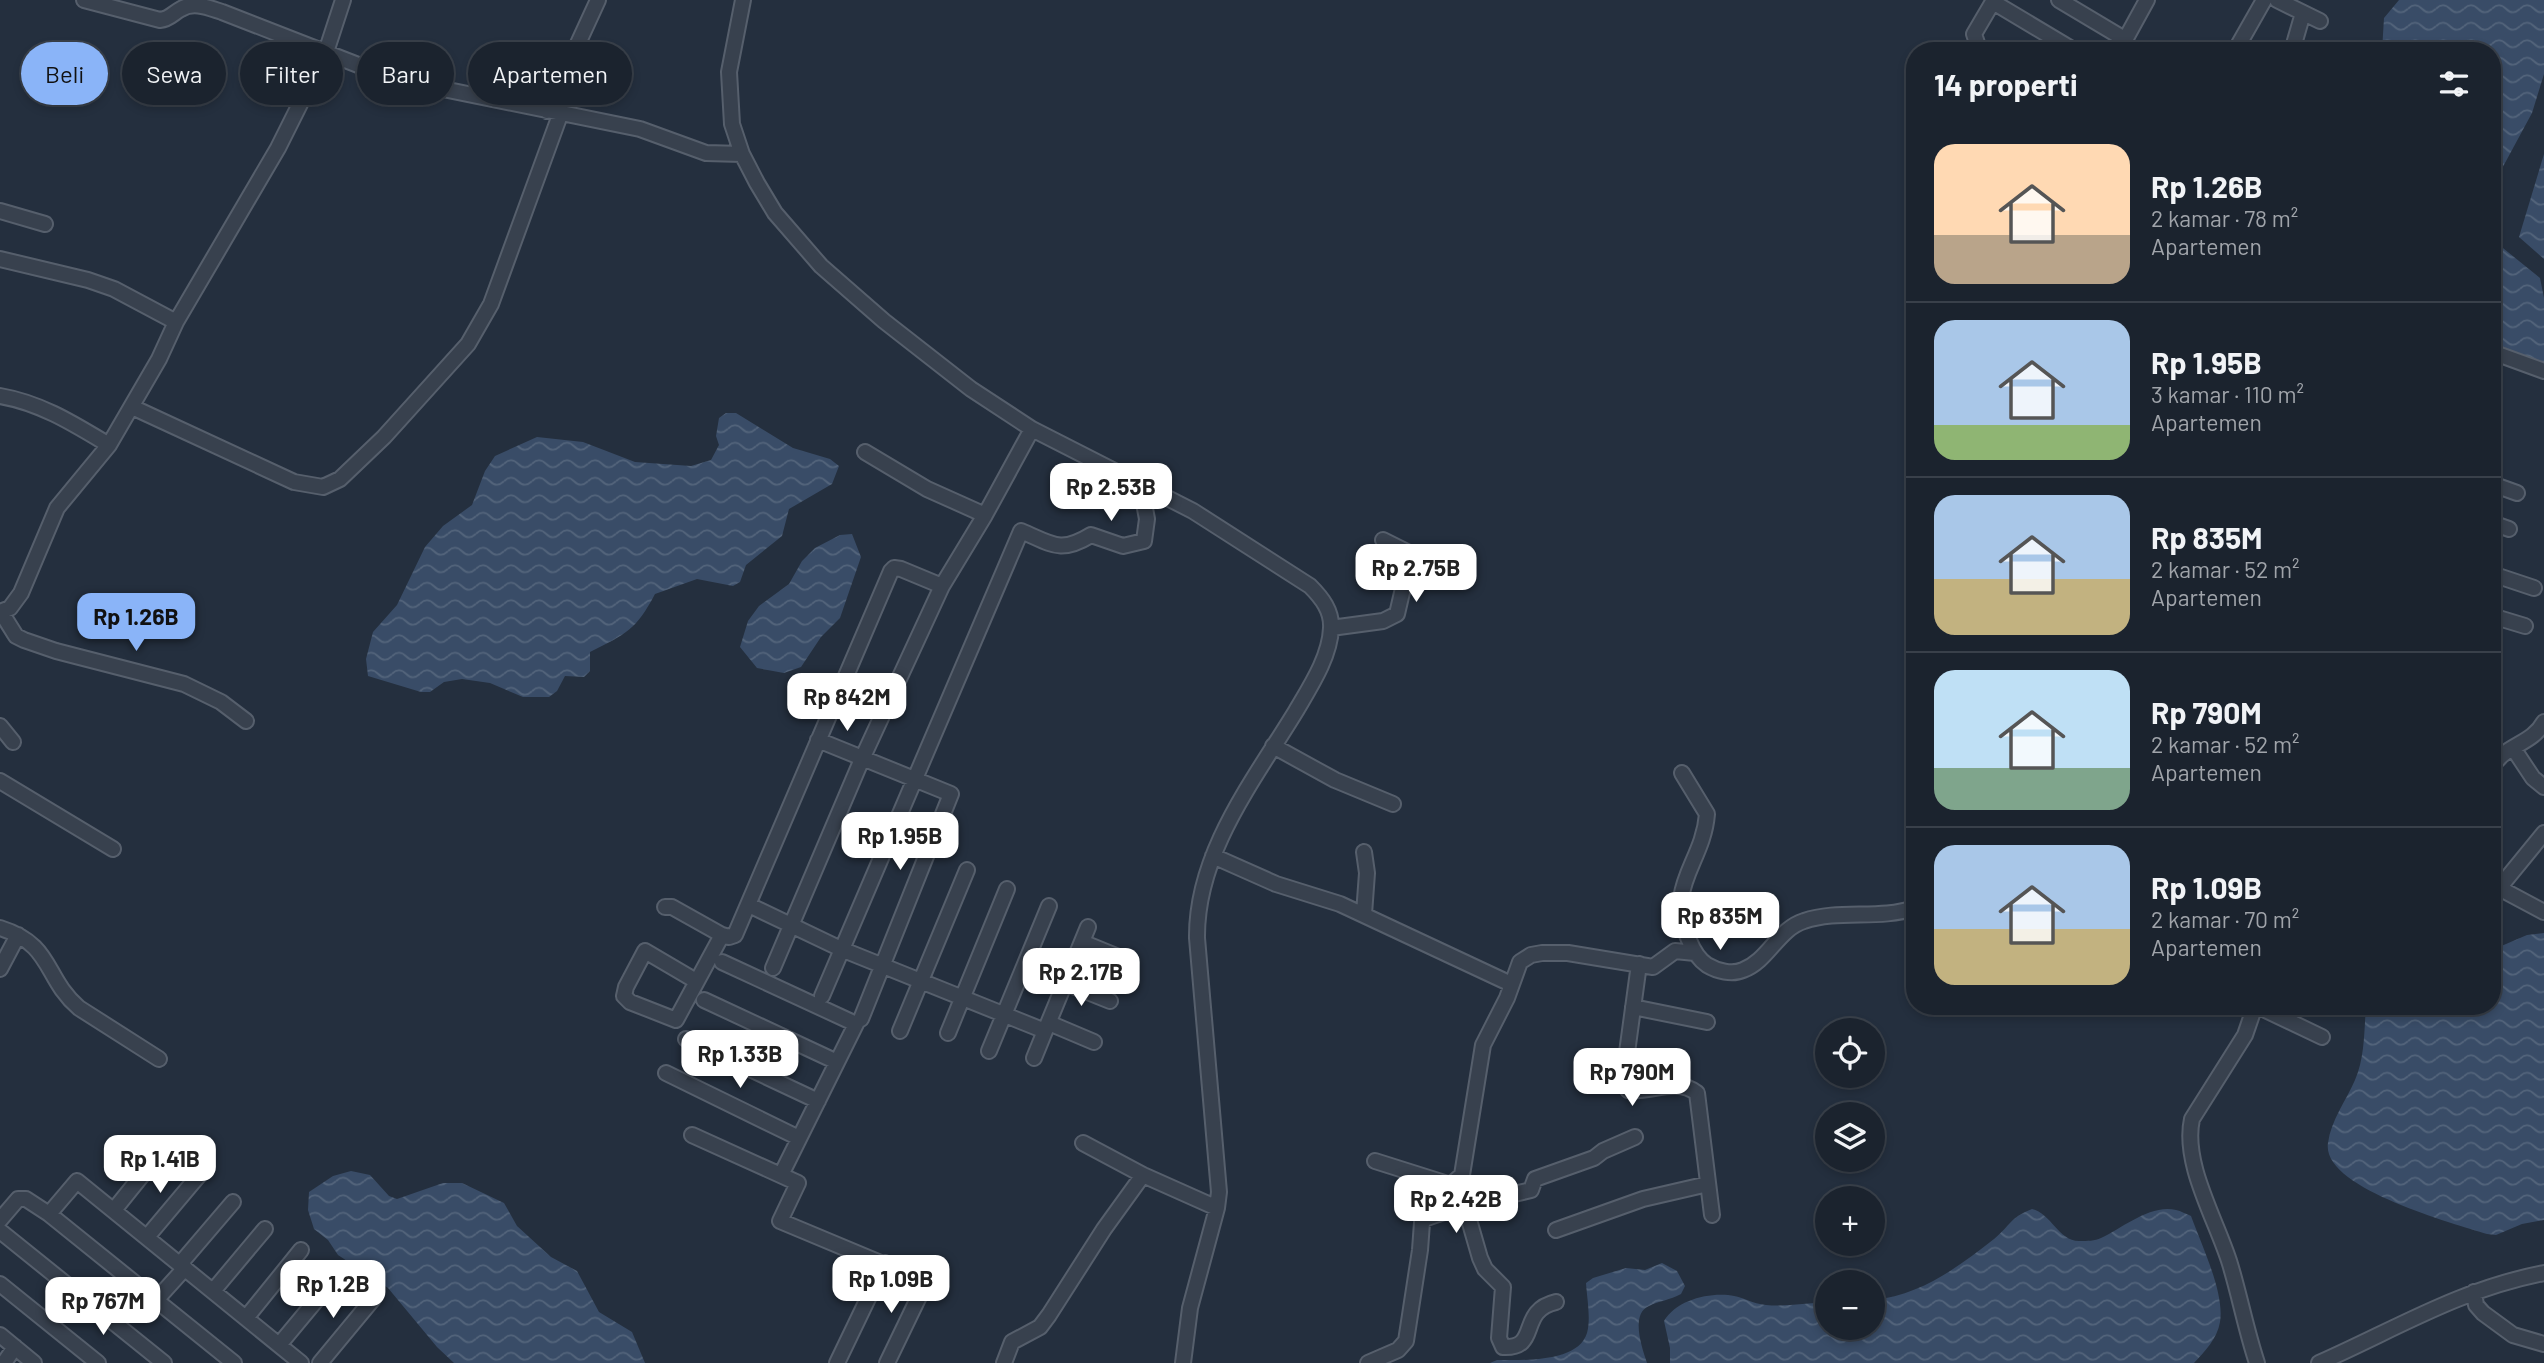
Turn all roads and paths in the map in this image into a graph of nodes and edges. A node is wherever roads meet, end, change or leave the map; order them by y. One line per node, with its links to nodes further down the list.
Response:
1 (84, 0): 12 (street)
2 (343, 0): 13 (street)
3 (598, 0): 22 (street)
4 (743, 0): 23 (street)
5 (2059, 0): 16 (street)
6 (2147, 0): 17 (street)
7 (2264, 0): 18 (street)
8 (2277, 0): 10 (street)
9 (1994, 1): 14 (street); 15 (street)
10 (2303, 13): 11 (street); 19 (street)
11 (2320, 21)
12 (300, 42)
13 (329, 42)
14 (1978, 42)
15 (2060, 42)
16 (2118, 42)
17 (2124, 42)
18 (2240, 42)
19 (2295, 42)
20 (343, 59): 22 (street)
21 (300, 105): 27 (street)
22 (554, 113): 23 (street); 31 (street)
23 (742, 154): 32 (street)
24 (0, 211): 25 (street)
25 (45, 225)
26 (0, 259): 27 (street)
27 (176, 322): 31 (street)
28 (2501, 355): 29 (street)
29 (2544, 372)
30 (0, 396): 33 (street)
31 (132, 407): 33 (street)
32 (1032, 429): 35 (street); 38 (street)
33 (109, 445): 45 (street)
34 (865, 452): 38 (street)
35 (1140, 482): 48 (street); 60 (street)
36 (2501, 487): 37 (street)
37 (2517, 493)
38 (985, 515): 43 (street)
39 (2501, 526): 40 (street)
40 (2509, 529)
41 (1383, 540): 48 (street)
42 (2501, 577): 44 (street)
43 (943, 586): 52 (street); 57 (street)
44 (2534, 589)
45 (0, 612): 49 (street)
46 (2501, 619): 47 (street)
47 (2525, 626)
48 (1331, 628): 54 (street)
49 (246, 721)
50 (2544, 722): 55 (street)
51 (0, 726): 53 (street)
52 (818, 740): 57 (street); 71 (street)
53 (13, 742)
54 (1273, 746): 62 (street); 66 (street)
55 (2513, 748): 56 (street); 61 (street)
56 (2501, 755)
57 (863, 759): 60 (street); 77 (street)
58 (1682, 773): 84 (street)
59 (0, 780): 64 (street)
60 (915, 780): 83 (street); 87 (street)
61 (2544, 787)
62 (1393, 804)
63 (2544, 833): 68 (street)
64 (113, 849)
65 (1364, 852): 76 (street)
66 (1213, 856): 76 (street); 130 (street)
67 (967, 870): 91 (street)
68 (2501, 886)
69 (1007, 889): 96 (street)
70 (2501, 889): 74 (street)
71 (749, 905): 77 (street); 81 (street)
72 (1049, 906): 100 (street)
73 (665, 907): 81 (street)
74 (2542, 908)
75 (1906, 911): 84 (street)
76 (1364, 914): 94 (street)
77 (792, 925): 83 (street); 89 (street)
78 (1088, 927): 82 (street)
79 (0, 928): 80 (street)
80 (18, 934): 90 (street); 113 (street)
81 (722, 935): 92 (street)
82 (1082, 942): 85 (street); 93 (street)
83 (841, 949): 87 (street); 95 (street)
84 (1695, 953): 88 (street)
85 (1121, 958)
86 (722, 962): 114 (street)
87 (882, 964): 91 (street); 103 (street)
88 (1639, 964): 94 (street); 99 (street)
89 (773, 968)
90 (0, 969)
91 (921, 980): 96 (street); 106 (street)
92 (696, 981): 92 (street)
93 (1065, 983): 98 (street); 105 (street)
94 (1511, 984): 127 (street)
95 (822, 996)
96 (962, 997): 100 (street); 107 (street)
97 (704, 1000): 114 (street)
98 (1110, 1001)
99 (1633, 1007): 104 (street); 126 (street)
100 (1004, 1014): 105 (street); 111 (street)
101 (2253, 1015): 168 (street)
102 (2275, 1015): 108 (street)
103 (861, 1019)
104 (1707, 1022)
105 (1047, 1027): 110 (street); 112 (street)
106 (900, 1031)
107 (948, 1033)
108 (2322, 1037)
109 (686, 1039): 116 (street)
110 (1094, 1042)
111 (989, 1051)
112 (1034, 1058)
113 (159, 1059)
114 (837, 1062): 116 (street)
115 (666, 1073): 119 (street)
116 (818, 1101): 119 (street)
117 (692, 1135): 124 (street)
118 (1635, 1137): 129 (street)
119 (799, 1139): 124 (street)
120 (1083, 1143): 125 (street)
121 (164, 1148): 131 (street)
122 (1376, 1161): 127 (street)
123 (200, 1174): 139 (street)
124 (781, 1175): 141 (street)
125 (1143, 1175): 130 (street); 165 (street)
126 (1709, 1184): 133 (street); 137 (street)
127 (1451, 1185): 135 (street)
128 (233, 1202): 142 (street)
129 (1465, 1206): 135 (street); 150 (street)
130 (1217, 1208): 166 (street)
131 (114, 1210): 132 (street); 139 (street)
132 (49, 1214): 134 (street); 148 (street)
133 (1712, 1215)
134 (0, 1220)
135 (1422, 1220): 167 (street)
136 (265, 1229): 146 (street)
137 (1556, 1230)
138 (0, 1231): 161 (street)
139 (147, 1237): 142 (street)
140 (301, 1250): 151 (street)
141 (885, 1264): 163 (street); 164 (street)
142 (182, 1266): 146 (street); 148 (street)
143 (2544, 1273): 147 (street)
144 (338, 1274): 154 (street)
145 (0, 1284): 160 (street)
146 (213, 1291): 151 (street)
147 (2474, 1292): 153 (street); 169 (street)
148 (157, 1299): 157 (street)
149 (373, 1299): 162 (street)
150 (1556, 1302)
151 (246, 1318): 154 (street)
152 (0, 1335): 155 (street)
153 (2544, 1344)
154 (279, 1345): 156 (street)
155 (15, 1347): 158 (street); 159 (street)
156 (292, 1360)
157 (227, 1361)
158 (4, 1363)
159 (34, 1363)
160 (98, 1363)
161 (164, 1363)
162 (320, 1363)
163 (837, 1363)
164 (887, 1363)
165 (1004, 1363)
166 (1183, 1363)
167 (1368, 1363)
168 (2257, 1363)
169 (2319, 1363)

